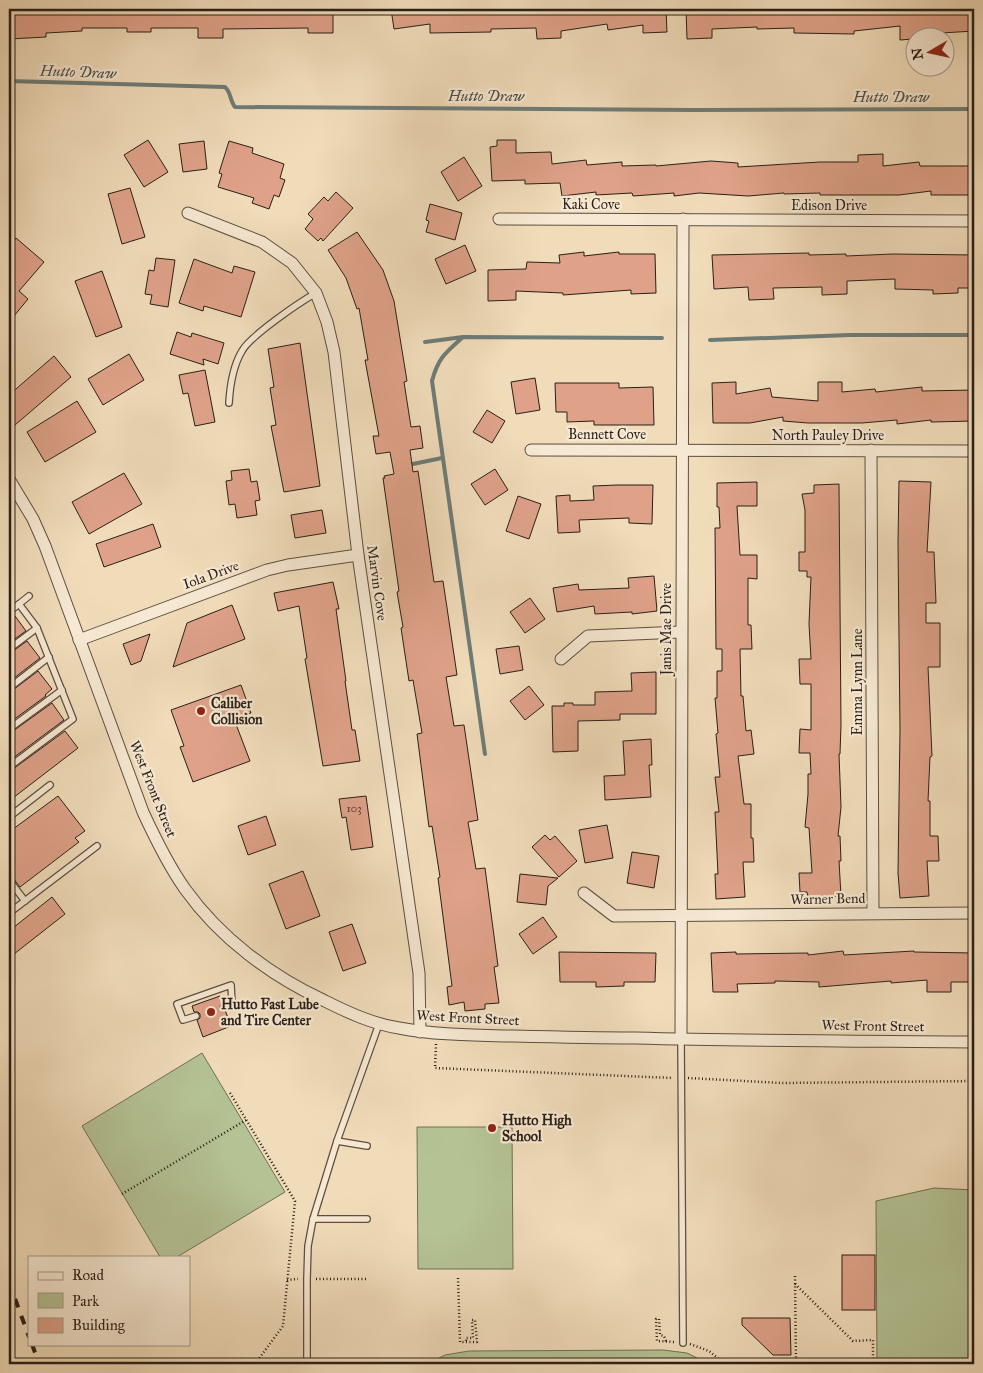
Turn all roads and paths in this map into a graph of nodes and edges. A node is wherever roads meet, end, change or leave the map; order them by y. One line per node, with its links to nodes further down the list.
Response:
1 (188, 213): 5 (street, Marvin Cove)
2 (500, 219): 3 (street, Kaki Cove)
3 (683, 219): 4 (street, Edison Drive); 7 (street, Janis Mae Drive)
4 (974, 222)
5 (316, 293): 6 (lane); 12 (street, Marvin Cove)
6 (229, 403)
7 (682, 449): 8 (street, Bennett Cove); 9 (street, North Pauley Drive); 17 (street, Janis Mae Drive)
8 (531, 450)
9 (871, 450): 10 (street, North Pauley Drive); 33 (street, Emma Lynn Lane)
10 (974, 451)
11 (9, 479): 18 (street, West Front Street)
12 (358, 555): 18 (street, Iola Drive); 39 (street, Marvin Cove)
13 (29, 596): 14 (lane)
14 (19, 604): 15 (lane); 16 (lane)
15 (9, 612)
16 (37, 628): 19 (lane); 20 (lane)
17 (681, 632): 21 (street); 35 (street, Janis Mae Drive)
18 (79, 640): 38 (street, West Front Street)
19 (9, 649)
20 (49, 658): 22 (lane); 23 (lane)
21 (561, 659)
22 (9, 688)
23 (62, 690): 24 (lane); 25 (lane)
24 (9, 729)
25 (9, 767)
26 (50, 785): 27 (lane)
27 (9, 817)
28 (97, 846): 31 (lane)
29 (9, 880): 31 (lane)
30 (584, 893): 35 (street, Warner Bend)
31 (25, 900): 32 (lane)
32 (9, 913)
33 (873, 913): 34 (street, Warner Bend); 35 (street, Warner Bend)
34 (974, 913)
35 (682, 915): 40 (street, Janis Mae Drive)
36 (224, 1006): 37 (lane)
37 (196, 1016)
38 (379, 1024): 39 (street, West Front Street); 44 (lane)
39 (420, 1032): 40 (street, West Front Street)
40 (681, 1039): 41 (street, West Front Street); 57 (lane)
41 (974, 1042)
42 (230, 1093): 43 (path)
43 (246, 1120): 46 (path); 53 (path)
44 (337, 1141): 45 (lane); 47 (lane)
45 (367, 1146)
46 (122, 1194)
47 (313, 1219): 48 (lane); 52 (lane)
48 (367, 1219)
49 (795, 1276): 54 (path)
50 (367, 1278): 52 (path)
51 (458, 1278): 56 (path)
52 (307, 1279): 53 (path); 59 (lane)
53 (287, 1280): 58 (path)
54 (795, 1284): 61 (path); 62 (path)
55 (664, 1341): 55 (path)
56 (466, 1342): 56 (path)
57 (683, 1343): 60 (path)
58 (255, 1364)
59 (307, 1364)
60 (725, 1364)
61 (796, 1364)
62 (873, 1364)

